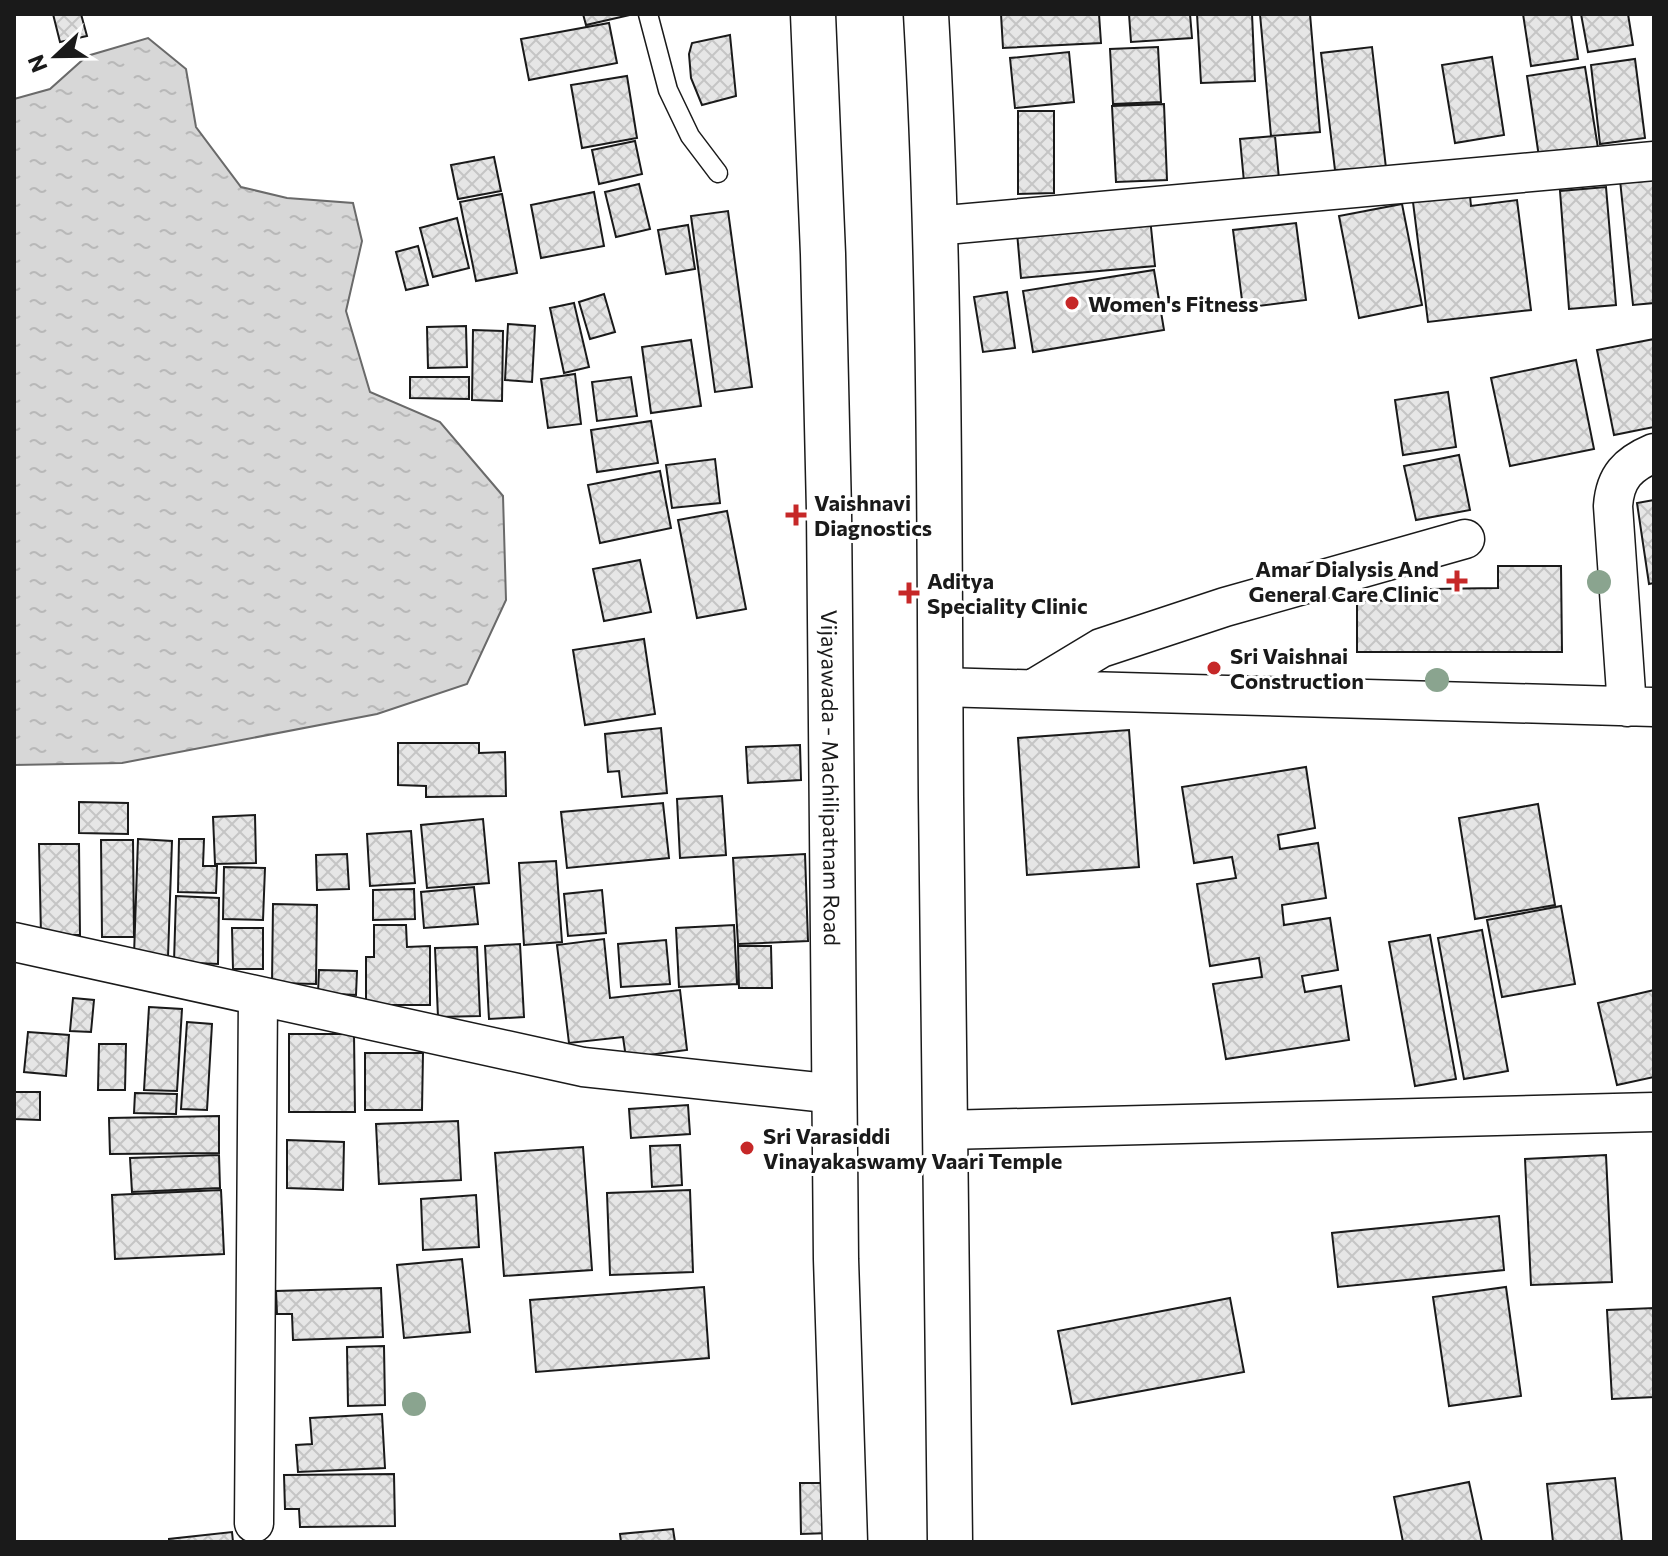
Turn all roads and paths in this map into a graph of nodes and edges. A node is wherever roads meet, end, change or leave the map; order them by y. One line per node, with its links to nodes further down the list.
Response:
1 (648, 14): 5 (lane)
2 (813, 14): 14 (highway, Vijayawada - Machilipatnam Road)
3 (926, 14): 6 (highway)
4 (1654, 161): 6 (street)
5 (718, 173)
6 (935, 226): 9 (highway)
7 (1654, 453): 11 (street)
8 (1465, 539): 10 (street)
9 (940, 687): 10 (street); 16 (highway)
10 (1033, 689): 11 (street)
11 (1641, 707)
12 (14, 942): 13 (street)
13 (258, 997): 14 (street); 17 (street)
14 (836, 1094): 18 (highway, Vijayawada - Machilipatnam Road)
15 (1654, 1112): 16 (street)
16 (944, 1130): 19 (highway)
17 (254, 1523)
18 (845, 1542)
19 (950, 1542)

